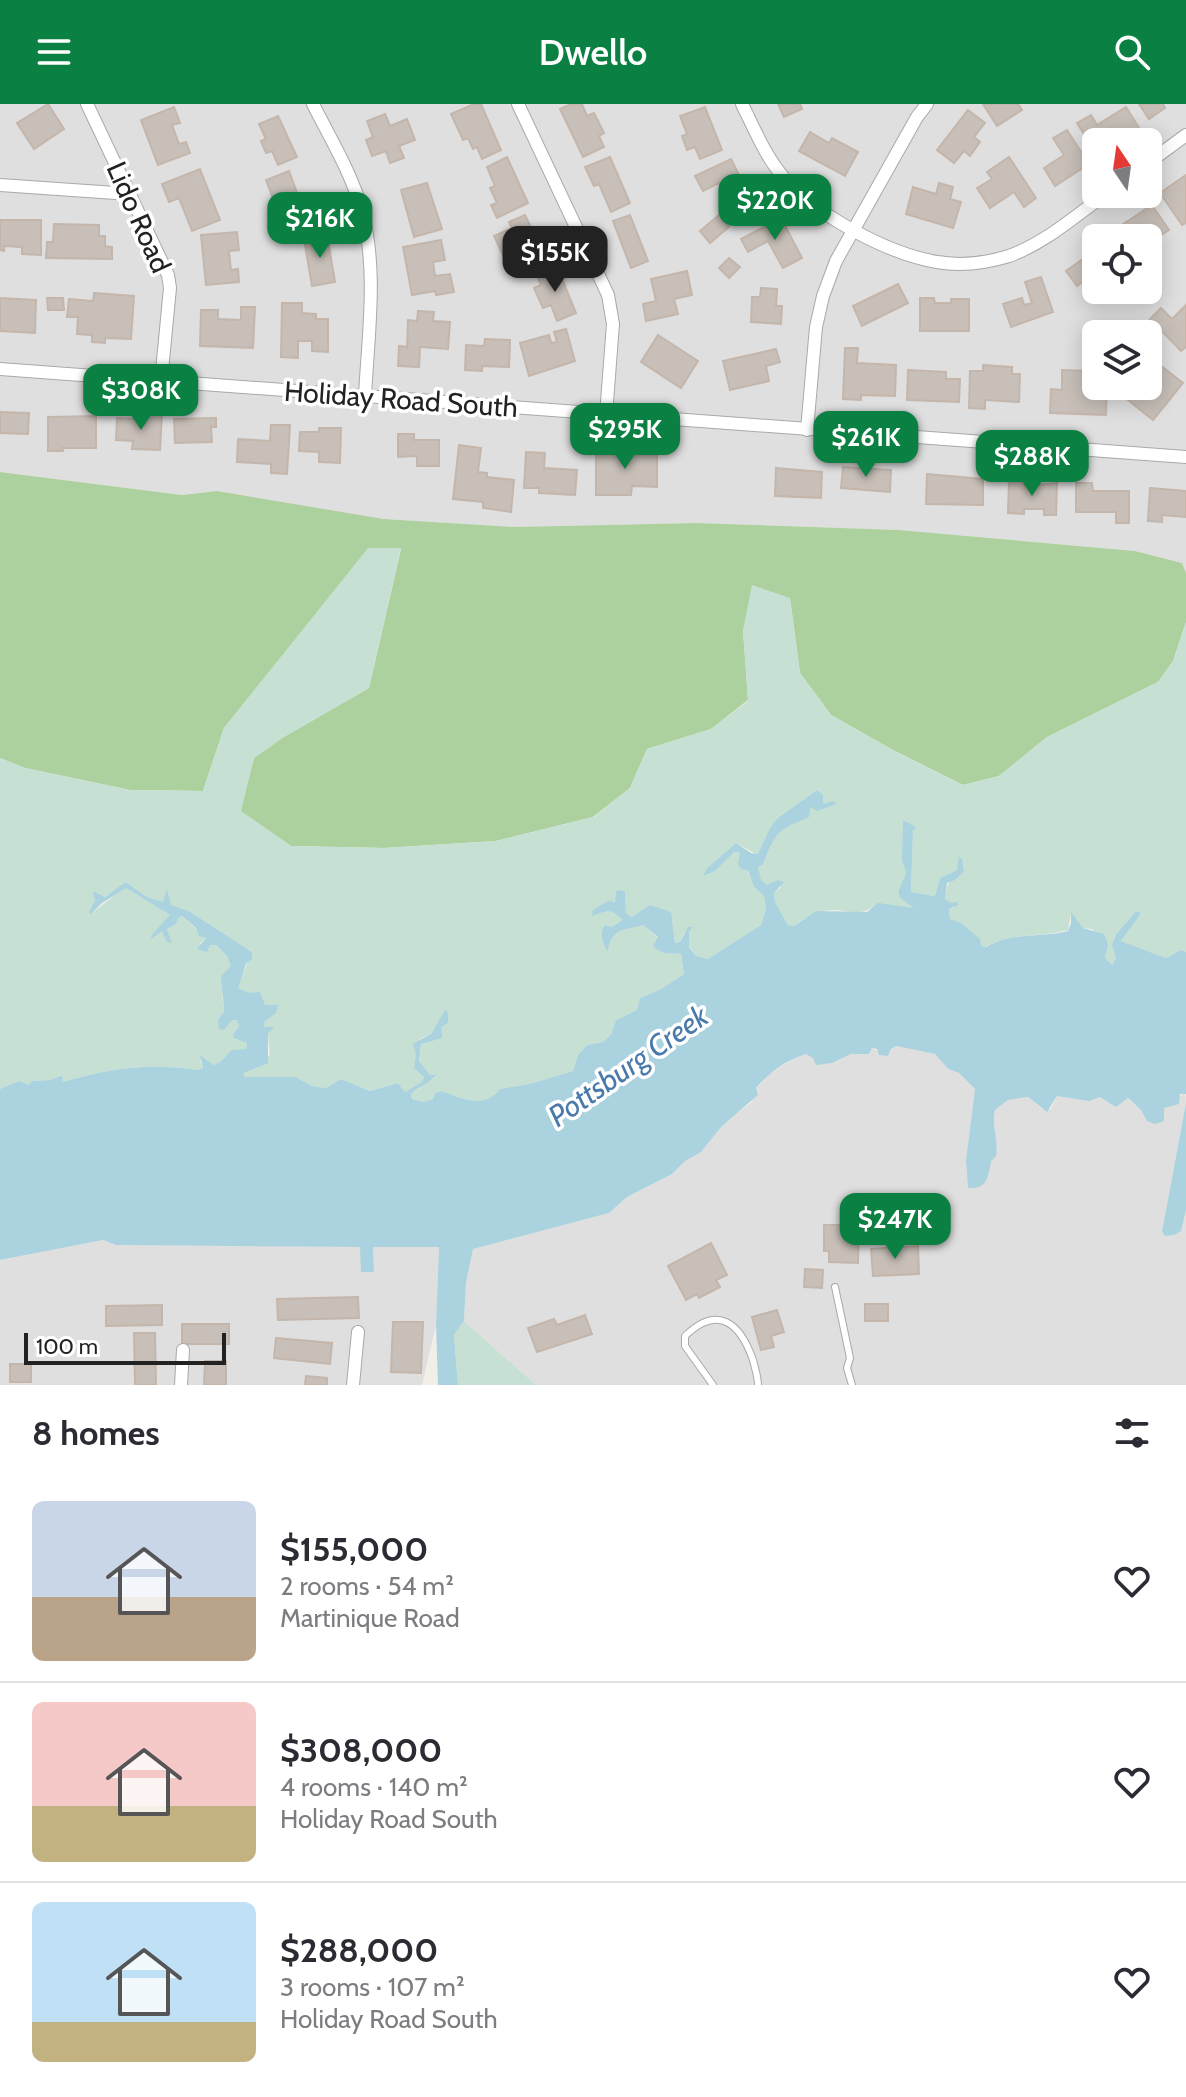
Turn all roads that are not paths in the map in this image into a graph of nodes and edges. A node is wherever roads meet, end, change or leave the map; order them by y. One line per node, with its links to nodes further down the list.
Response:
1 (87, 104): 9 (street, Lido Road)
2 (313, 104): 14 (street)
3 (518, 104): 15 (street)
4 (742, 104): 11 (street)
5 (927, 104): 11 (street)
6 (1186, 135): 7 (street)
7 (1162, 153)
8 (0, 185): 9 (street)
9 (130, 194): 13 (street, Lido Road)
10 (1087, 208): 11 (street)
11 (854, 230): 16 (street)
12 (0, 369): 13 (street, Holiday Road South)
13 (161, 381): 14 (street, Holiday Road South)
14 (365, 396): 15 (street, Holiday Road South)
15 (606, 415): 16 (street, Holiday Road South)
16 (807, 430): 17 (street, Holiday Road South)
17 (1186, 457)
18 (835, 1287): 25 (lane)
19 (358, 1332): 22 (street)
20 (183, 1350): 21 (street)
21 (181, 1385)
22 (353, 1385)
23 (713, 1385): 24 (lane)
24 (758, 1385)
25 (852, 1385)

